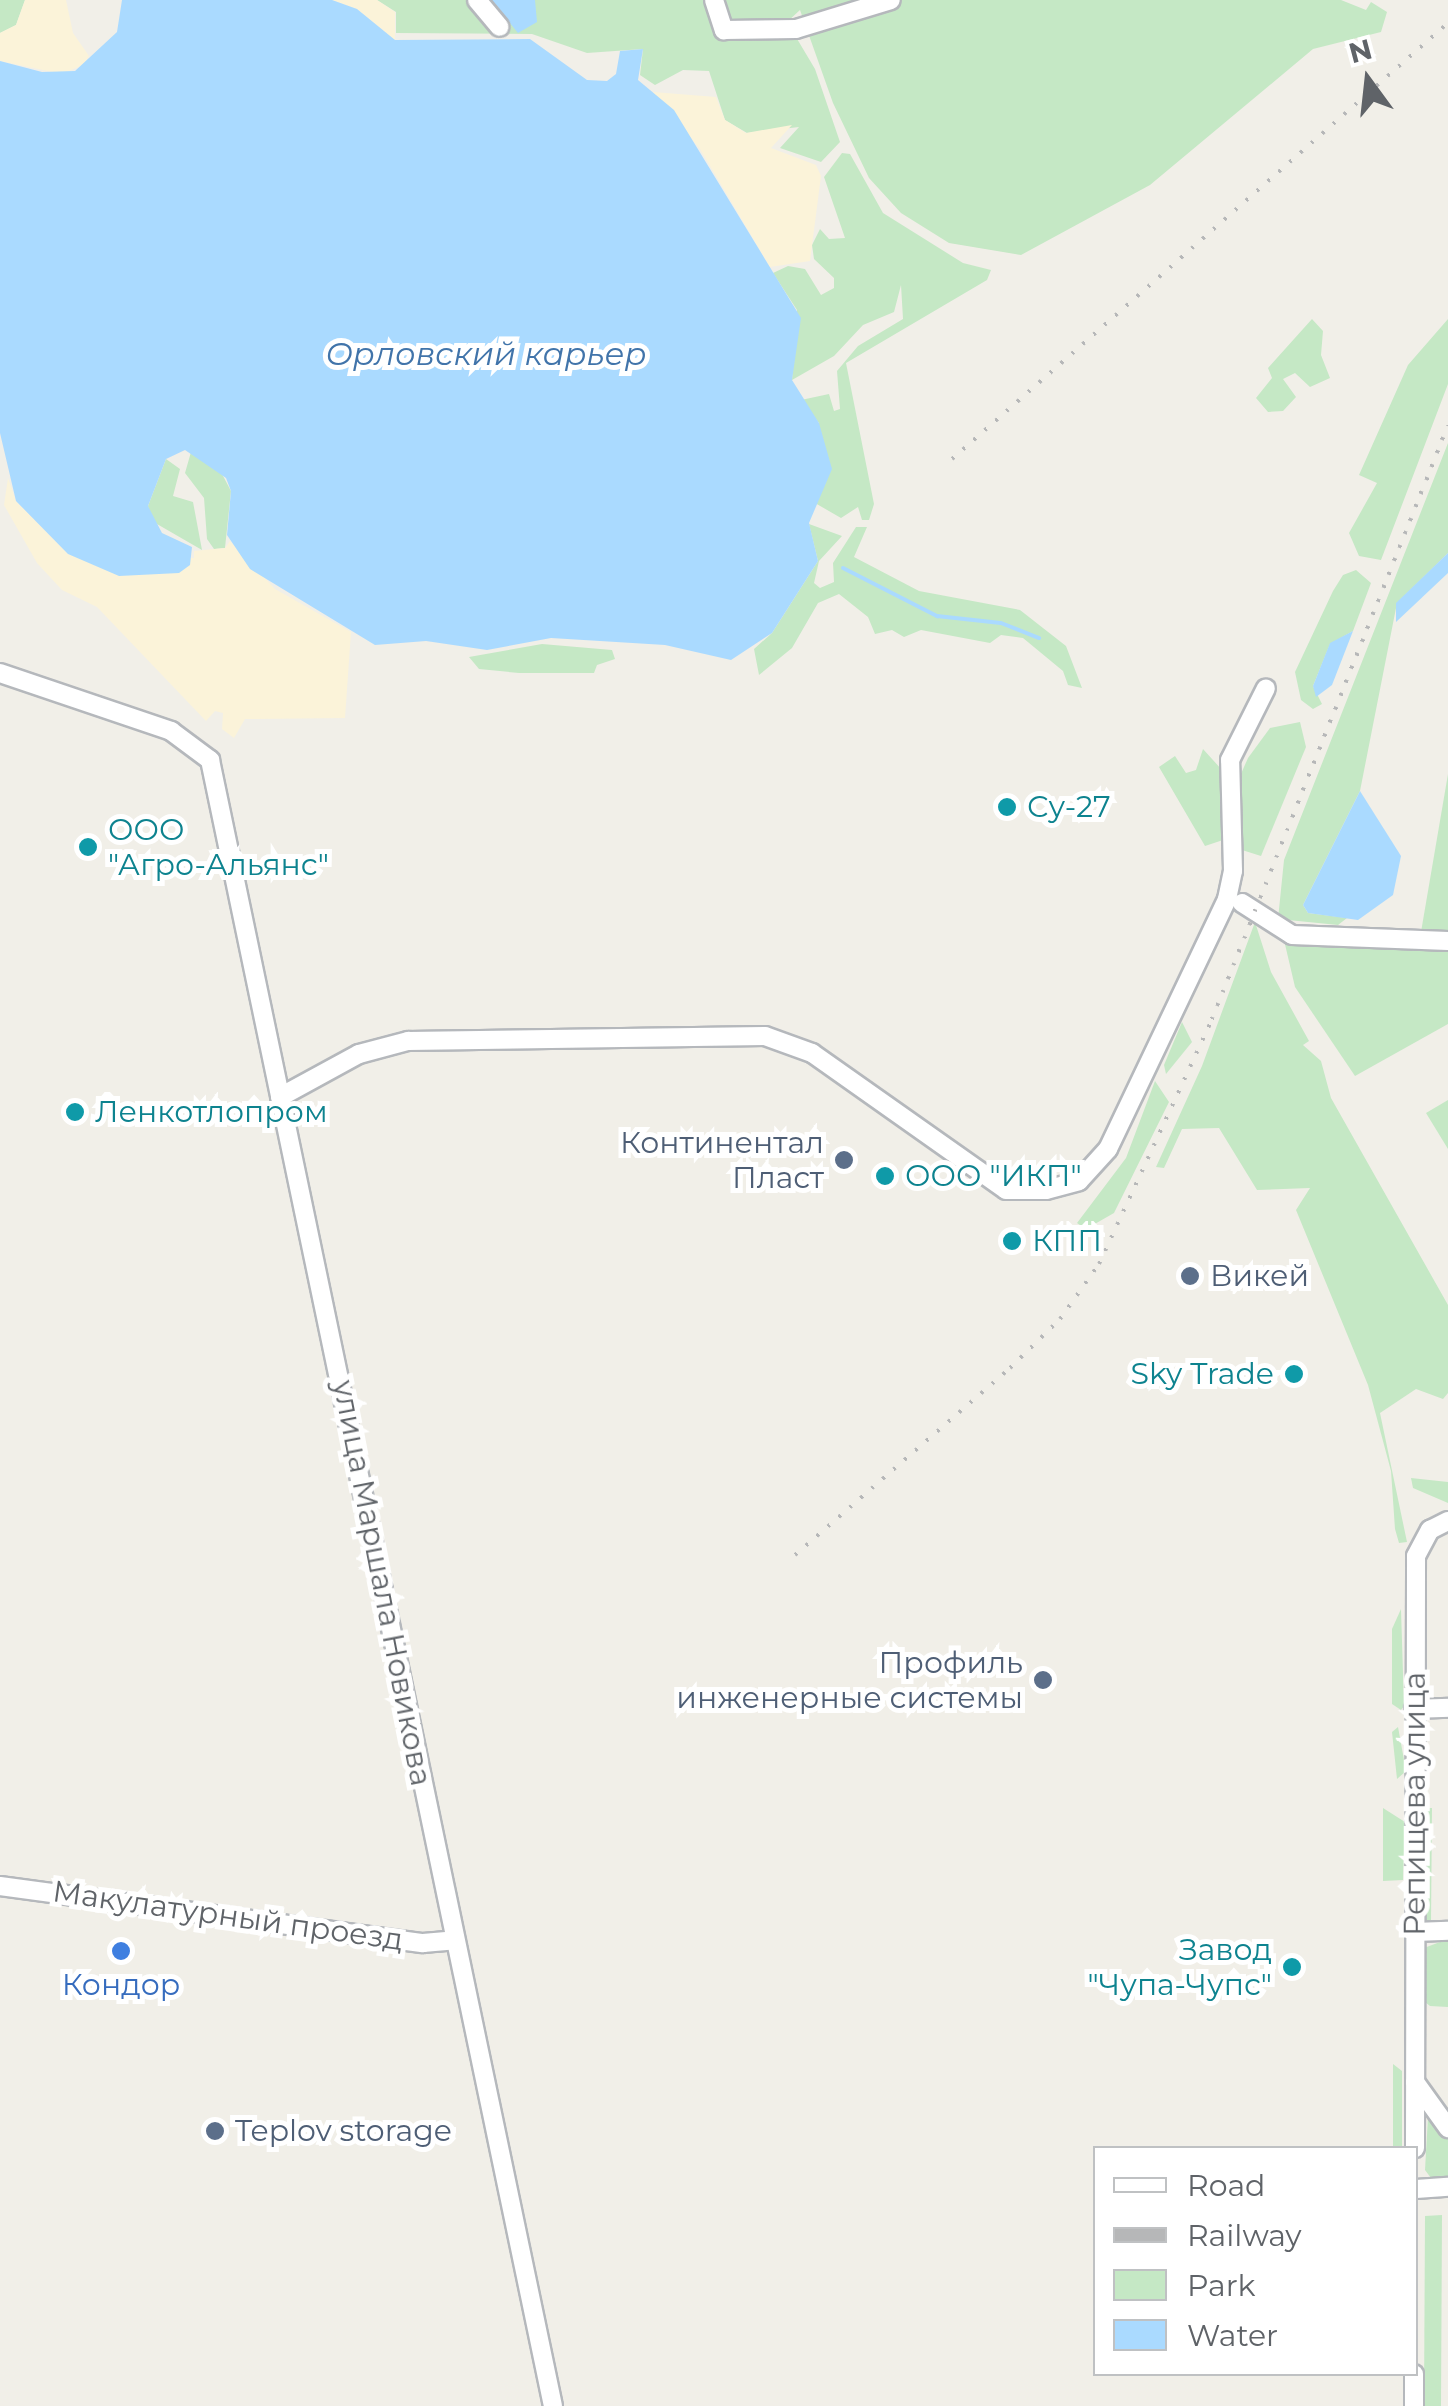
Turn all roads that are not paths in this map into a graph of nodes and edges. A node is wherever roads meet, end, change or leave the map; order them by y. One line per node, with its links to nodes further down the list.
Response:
1 (477, 0): 4 (street)
2 (714, 0): 3 (street)
3 (891, 0)
4 (500, 27)
5 (0, 674): 9 (street, улица Маршала Новикова)
6 (1266, 688): 9 (street)
7 (1242, 903): 8 (street)
8 (1448, 941)
9 (280, 1097): 16 (street, улица Маршала Новикова)
10 (1448, 1522): 12 (street, Репищева улица)
11 (1448, 1708): 12 (street)
12 (1414, 1709): 15 (street, Репищева улица)
13 (0, 1886): 16 (street, Макулатурный проезд)
14 (1448, 1931): 15 (street)
15 (1415, 1932): 17 (street, Репищева улица)
16 (455, 1940): 23 (street, улица Маршала Новикова)
17 (1414, 2082): 18 (street); 19 (street, Репищева улица)
18 (1448, 2128)
19 (1414, 2146)
20 (1448, 2187): 21 (street)
21 (1418, 2189)
22 (1414, 2376): 24 (street)
23 (554, 2406)
24 (1414, 2406)

